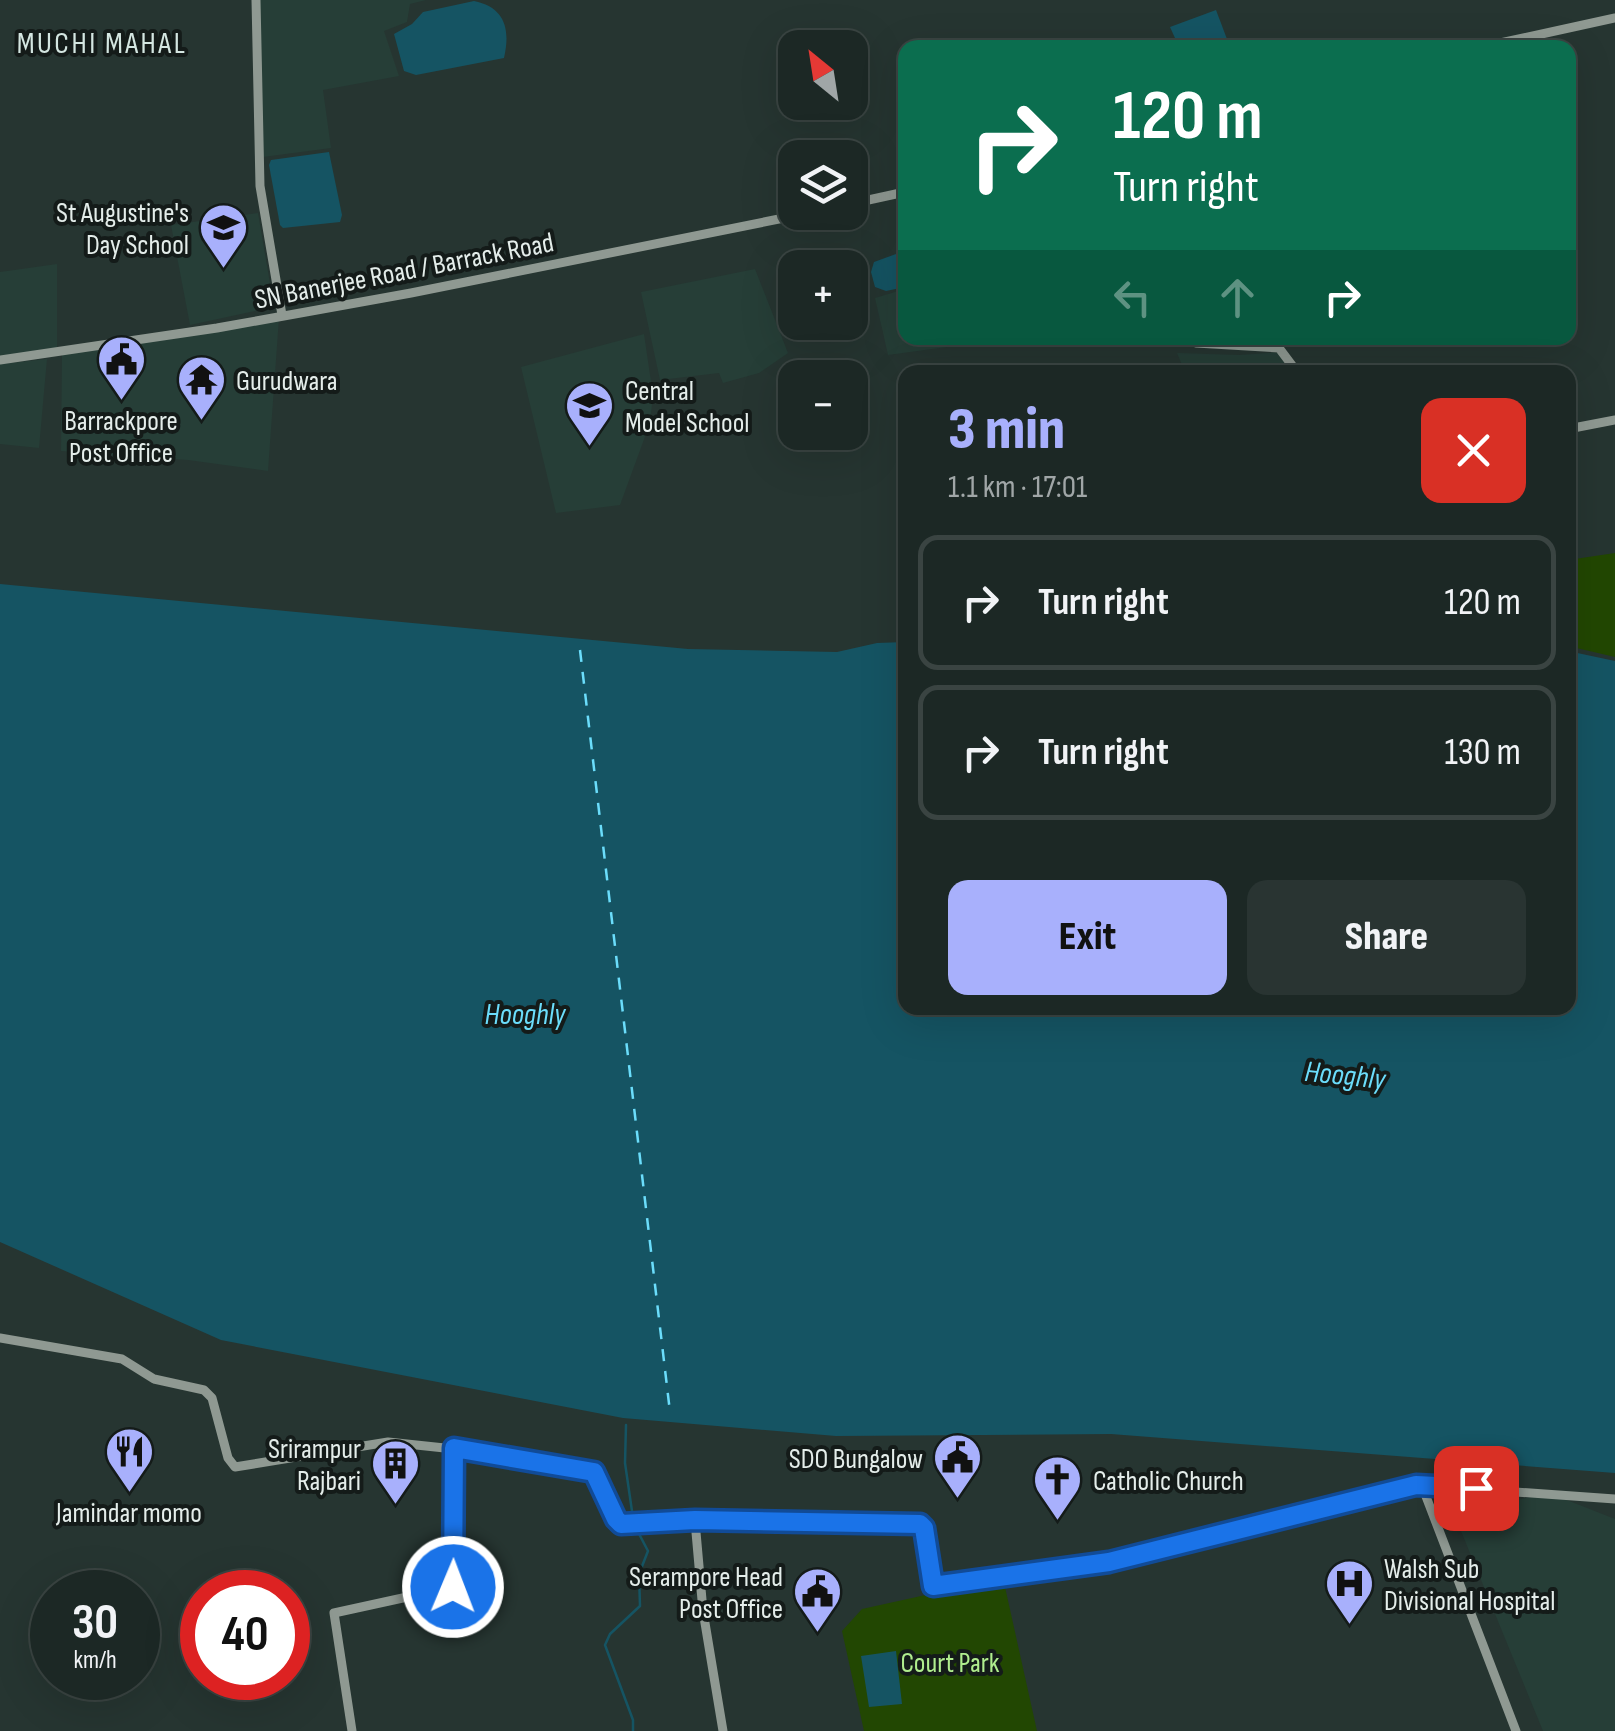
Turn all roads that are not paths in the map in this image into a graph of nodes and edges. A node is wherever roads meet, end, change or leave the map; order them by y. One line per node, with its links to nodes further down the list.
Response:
1 (256, 0): 7 (street)
2 (1615, 18): 3 (street)
3 (1514, 40)
4 (898, 194): 5 (street)
5 (868, 200)
6 (778, 219): 7 (street, SN Banerjee Road / Barrack Road)
7 (282, 315): 9 (street, SN Banerjee Road / Barrack Road)
8 (1230, 345): 10 (street)
9 (0, 360)
10 (1293, 365)
11 (1615, 420): 12 (street)
12 (1576, 427)
13 (0, 1338): 14 (street)
14 (454, 1448): 17 (street); 18 (street)
15 (1422, 1486): 16 (street); 17 (street); 20 (street)
16 (1615, 1499)
17 (695, 1520): 19 (street)
18 (352, 1731)
19 (723, 1731)
20 (1516, 1731)

